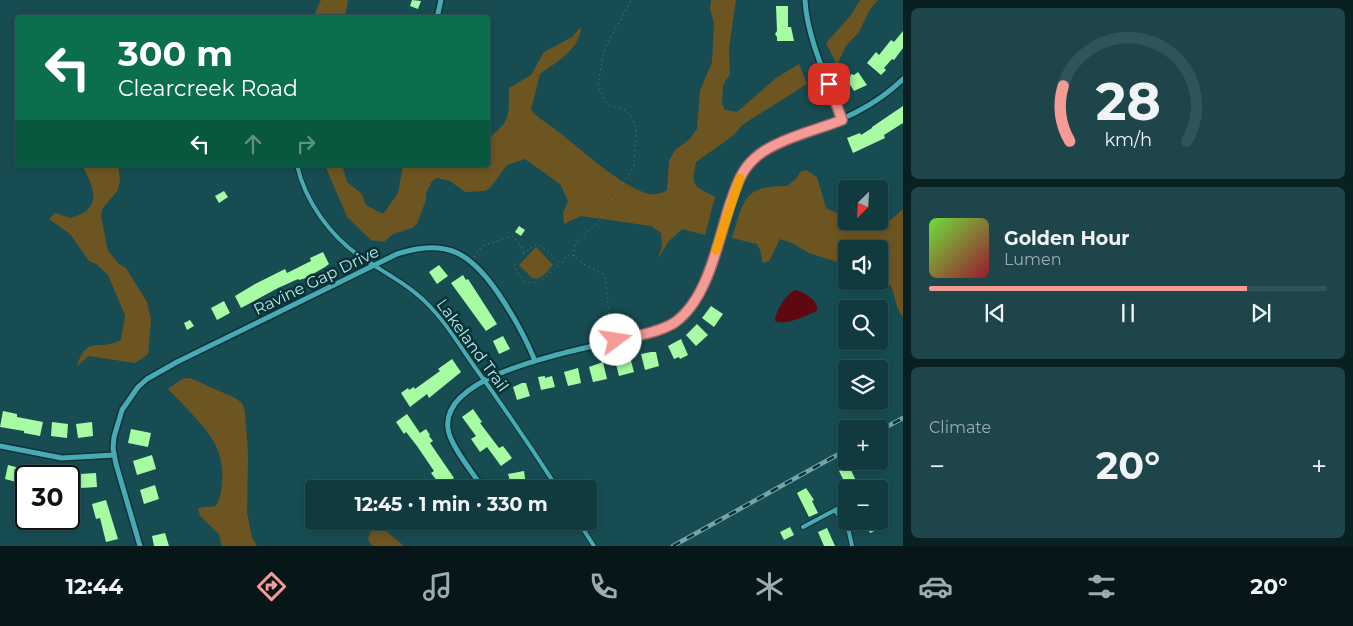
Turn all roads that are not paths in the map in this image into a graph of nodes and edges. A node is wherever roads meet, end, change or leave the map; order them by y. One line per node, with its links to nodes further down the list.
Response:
1 (441, 0): 3 (street)
2 (805, 0): 5 (street)
3 (438, 15)
4 (903, 80): 5 (street)
5 (842, 120): 8 (street)
6 (298, 167): 7 (lane, Lakeland Trail)
7 (374, 265): 8 (street, Ravine Gap Drive); 9 (lane, Lakeland Trail); 11 (street, Ravine Gap Drive)
8 (535, 361): 9 (street)
9 (485, 382): 12 (street); 13 (lane, Lakeland Trail)
10 (0, 446): 11 (street)
11 (114, 456): 17 (street, Ravine Gap Drive)
12 (477, 480)
13 (552, 480)
14 (836, 510): 15 (lane); 19 (lane)
15 (803, 527)
16 (584, 530): 18 (lane)
17 (140, 546)
18 (594, 546)
19 (852, 546)

